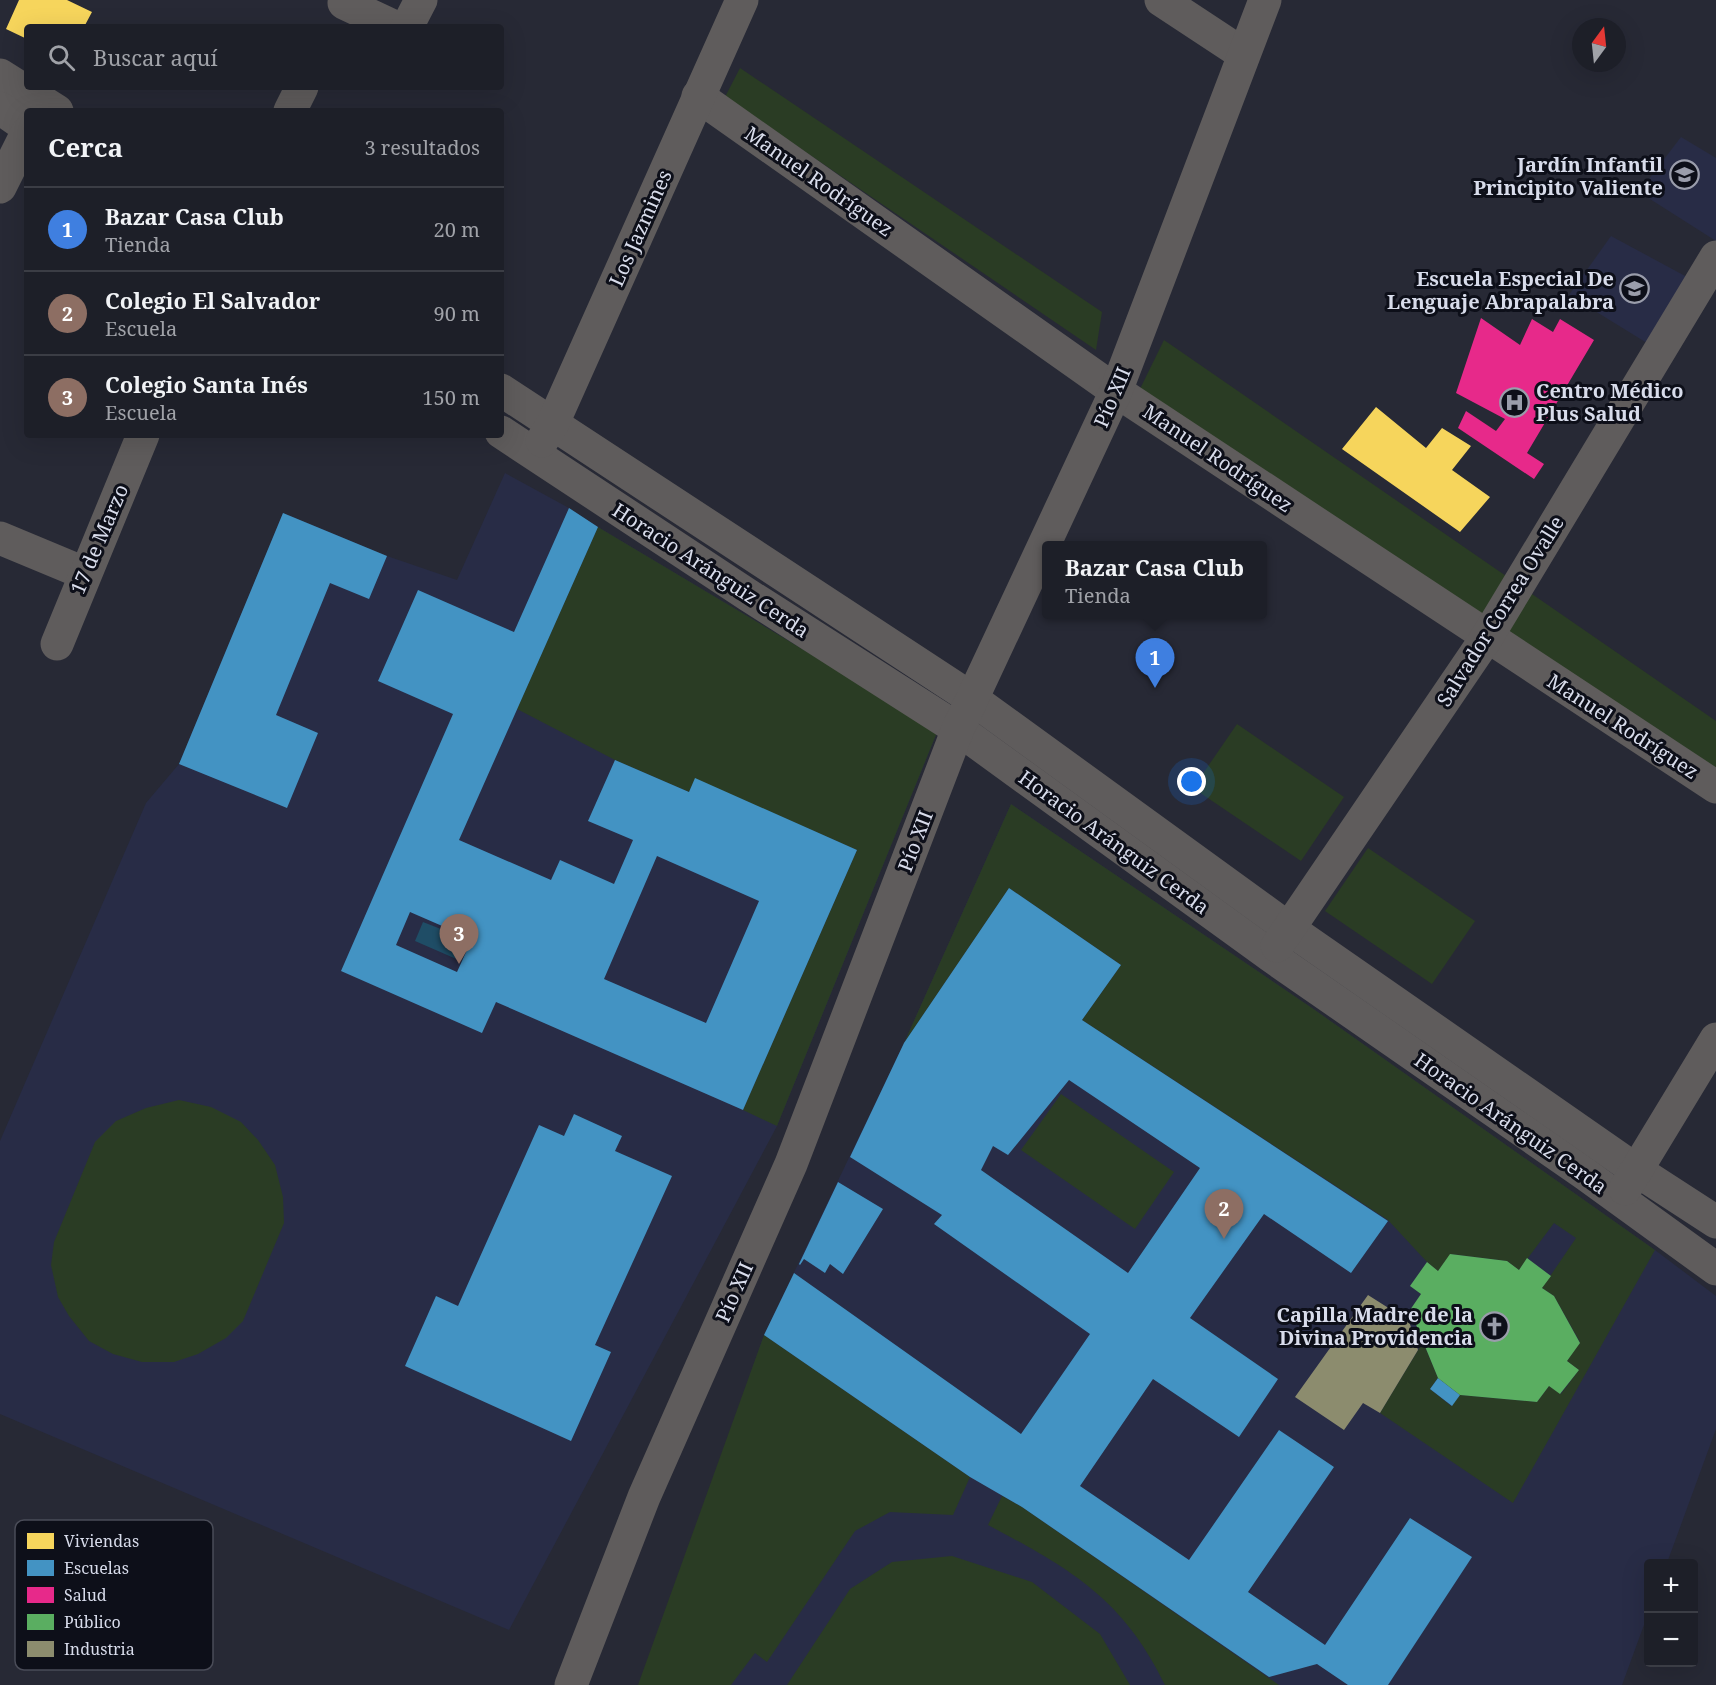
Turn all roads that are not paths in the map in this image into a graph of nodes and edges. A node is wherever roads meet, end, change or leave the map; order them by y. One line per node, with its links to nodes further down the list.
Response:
1 (421, 0): 7 (street)
2 (742, 0): 11 (street, Los Jazmines)
3 (1161, 0): 8 (street)
4 (1265, 0): 8 (street, Pío XII)
5 (340, 10): 6 (street)
6 (385, 24)
7 (409, 24)
8 (1244, 54): 19 (street, Pío XII)
9 (0, 75): 13 (street)
10 (300, 90): 14 (street)
11 (698, 96): 19 (street, Manuel Rodríguez); 21 (street, Los Jazmines)
12 (0, 108): 15 (street)
13 (52, 108)
14 (292, 108)
15 (24, 125)
16 (24, 139): 17 (street)
17 (0, 187)
18 (1716, 257): 29 (street, Salvador Correa Ovalle)
19 (1116, 391): 26 (street, Pío XII); 29 (street, Manuel Rodríguez)
20 (504, 392): 21 (street, Horacio Aránguiz Cerda)
21 (553, 423): 24 (street, Los Jazmines); 31 (street, Horacio Aránguiz Cerda)
22 (504, 434): 24 (street, Horacio Aránguiz Cerda)
23 (142, 438): 28 (street, 17 de Marzo)
24 (534, 453): 32 (street, Horacio Aránguiz Cerda)
25 (0, 538): 28 (street)
26 (1045, 541)
27 (1042, 548): 31 (street, Pío XII)
28 (84, 573): 30 (street, 17 de Marzo)
29 (1487, 637): 33 (street, Manuel Rodríguez); 34 (street, Salvador Correa Ovalle)
30 (57, 644)
31 (971, 698): 32 (street, Pío XII); 34 (street, Horacio Aránguiz Cerda)
32 (958, 729): 35 (street, Horacio Aránguiz Cerda); 41 (street, Pío XII)
33 (1716, 787)
34 (1288, 928): 35 (street, Salvador Correa Ovalle); 37 (street, Horacio Aránguiz Cerda)
35 (1271, 956): 38 (street, Horacio Aránguiz Cerda)
36 (1716, 1040): 37 (street)
37 (1636, 1170): 38 (street); 39 (street, Horacio Aránguiz Cerda)
38 (1619, 1198): 40 (street, Horacio Aránguiz Cerda)
39 (1716, 1222)
40 (1716, 1269)
41 (571, 1685)

